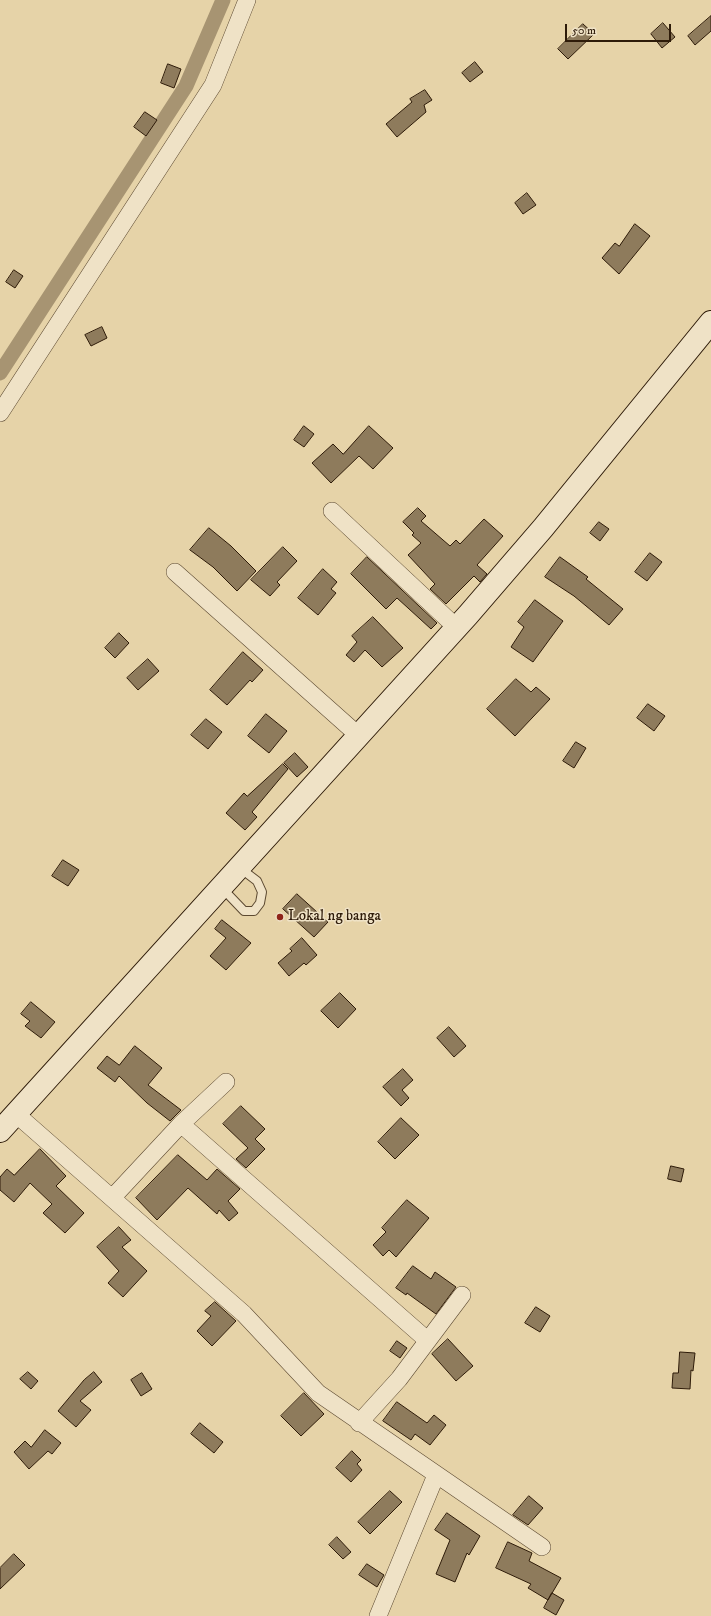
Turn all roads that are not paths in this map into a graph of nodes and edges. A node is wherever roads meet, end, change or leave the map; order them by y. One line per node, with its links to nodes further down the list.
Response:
1 (246, 0): 3 (street)
2 (711, 322): 6 (main road)
3 (0, 413)
4 (332, 512): 6 (street)
5 (175, 572): 7 (street)
6 (456, 627): 7 (main road)
7 (358, 736): 8 (main road)
8 (240, 868): 9 (main road); 9 (lane)
9 (220, 886): 11 (main road)
10 (226, 1082): 12 (street)
11 (16, 1114): 13 (main road); 14 (street)
12 (181, 1124): 14 (street); 16 (street)
13 (0, 1131)
14 (112, 1198): 17 (street)
15 (462, 1295): 16 (street)
16 (427, 1340): 17 (street)
17 (359, 1423): 18 (street)
18 (436, 1475): 19 (street); 20 (street)
19 (542, 1547)
20 (378, 1616)

